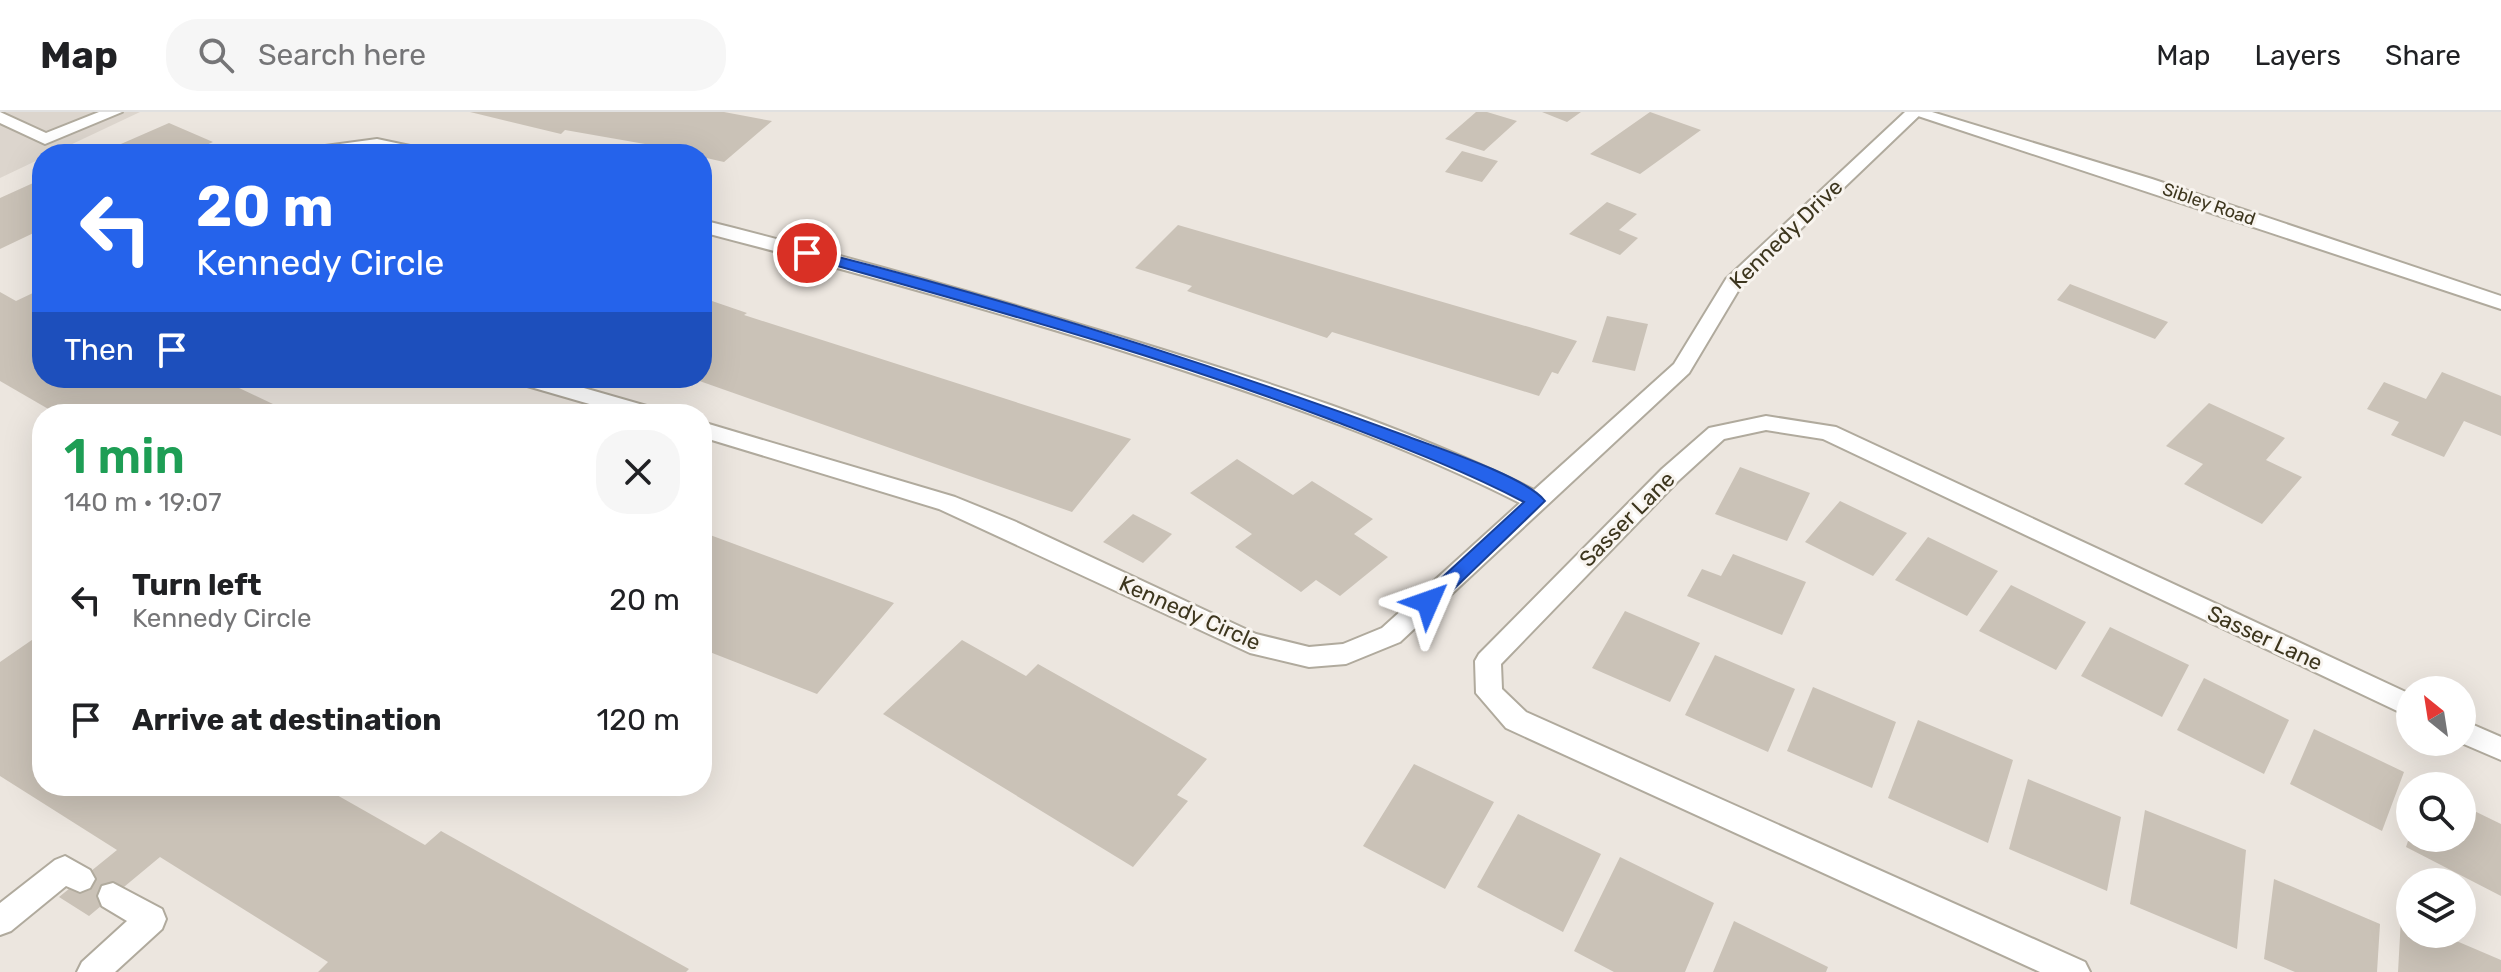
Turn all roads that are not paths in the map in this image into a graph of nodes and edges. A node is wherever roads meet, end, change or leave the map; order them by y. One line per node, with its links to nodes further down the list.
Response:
1 (114, 112): 3 (street)
2 (1914, 112): 5 (street, Sibley Road); 9 (street, Kennedy Drive)
3 (0, 116)
4 (712, 229): 9 (street)
5 (2501, 303)
6 (559, 388): 7 (street)
7 (615, 404)
8 (712, 432): 9 (street, Kennedy Circle)
9 (1536, 501)
10 (2396, 699): 17 (street, Sasser Lane)
11 (2476, 737): 12 (street)
12 (2501, 749)
13 (80, 879): 15 (street)
14 (113, 896): 16 (street)
15 (0, 921)
16 (93, 972)
17 (2074, 972)

